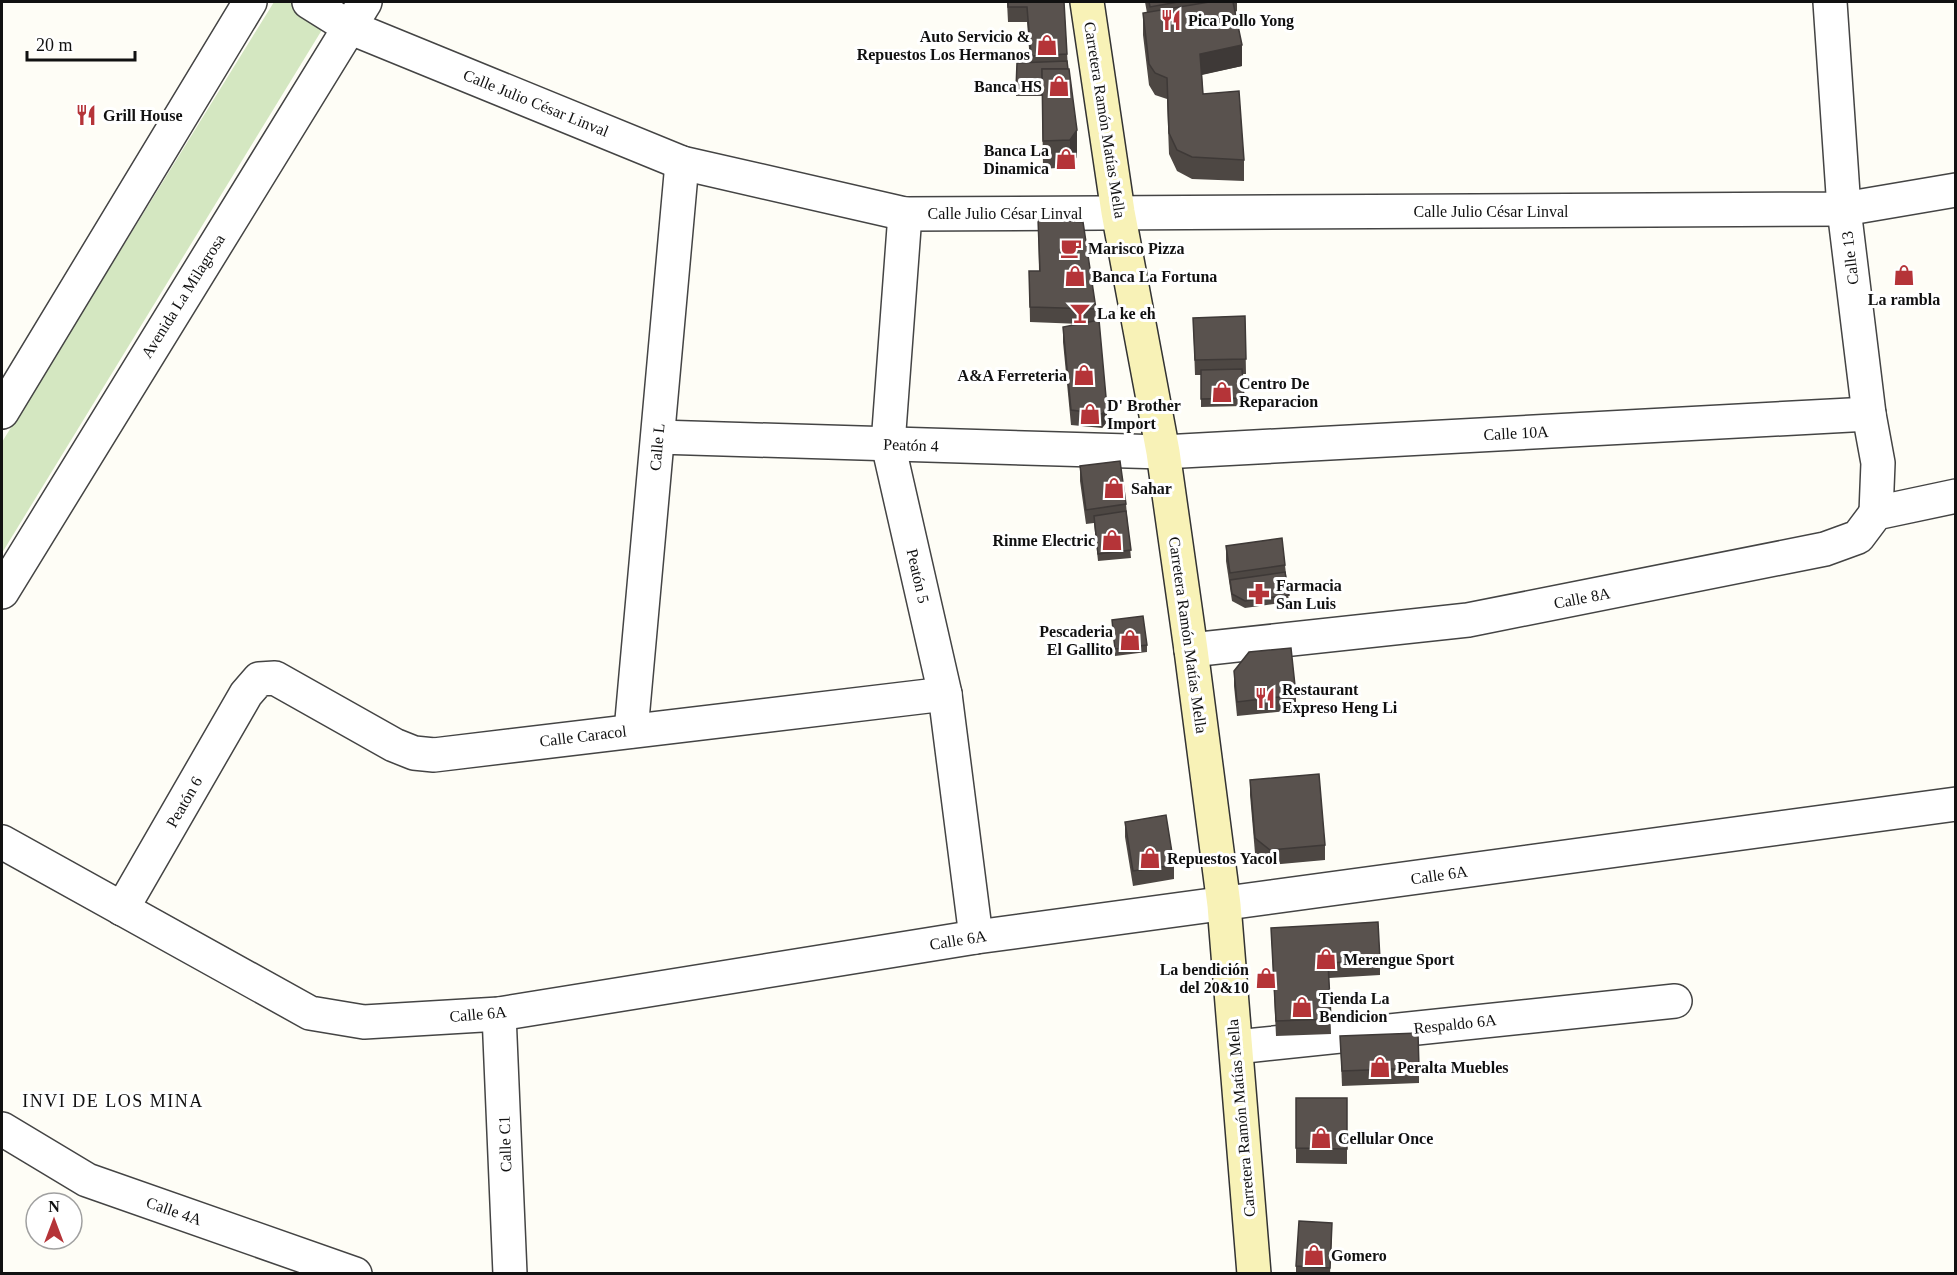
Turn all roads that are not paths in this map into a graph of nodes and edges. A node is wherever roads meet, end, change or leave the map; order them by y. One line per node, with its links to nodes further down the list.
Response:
1 (250, 2): 11 (street)
2 (309, 2): 5 (street, Calle Julio César Linval)
3 (1087, 2): 9 (main road, Carretera Ramón Matías Mella)
4 (1830, 2): 8 (street, Calle 13)
5 (357, 14): 6 (street, Calle Julio César Linval); 18 (street, Avenida La Milagrosa)
6 (682, 163): 10 (street, Calle Julio César Linval); 13 (street, Calle L)
7 (1956, 190): 8 (street, Calle Julio César Linval)
8 (1844, 209): 9 (street, Calle Julio César Linval); 12 (street, Calle 13)
9 (1118, 212): 10 (street, Calle Julio César Linval); 15 (main road, Carretera Ramón Matías Mella)
10 (905, 214): 14 (street, Peatón 5)
11 (2, 412)
12 (1869, 414): 15 (street, Calle 10A); 17 (street, Calle 13)
13 (658, 437): 14 (street, Peatón 4); 22 (street, Calle L)
14 (888, 444): 15 (street, Peatón 4); 21 (street, Peatón 5)
15 (1164, 452): 19 (main road, Carretera Ramón Matías Mella)
16 (1956, 496): 17 (street)
17 (1876, 513): 19 (street, Calle 8A)
18 (2, 592)
19 (1191, 650): 25 (main road, Carretera Ramón Matías Mella)
20 (246, 694): 22 (street, Calle Caracol); 26 (street, Peatón 6)
21 (945, 694): 22 (street, Calle Caracol); 27 (street, Peatón 5)
22 (631, 731)
23 (1956, 804): 25 (street, Calle 6A)
24 (2, 842): 26 (street, Calle 6A)
25 (1224, 904): 27 (street, Calle 6A); 30 (main road, Carretera Ramón Matías Mella)
26 (122, 909): 29 (street, Calle 6A)
27 (976, 937): 29 (street, Calle 6A)
28 (1675, 1000): 30 (street, Respaldo 6A)
29 (499, 1014): 33 (street, Calle C1)
30 (1236, 1047): 34 (main road, Carretera Ramón Matías Mella)
31 (2, 1129): 32 (street, Calle 4A)
32 (356, 1274)
33 (510, 1274)
34 (1254, 1274)

